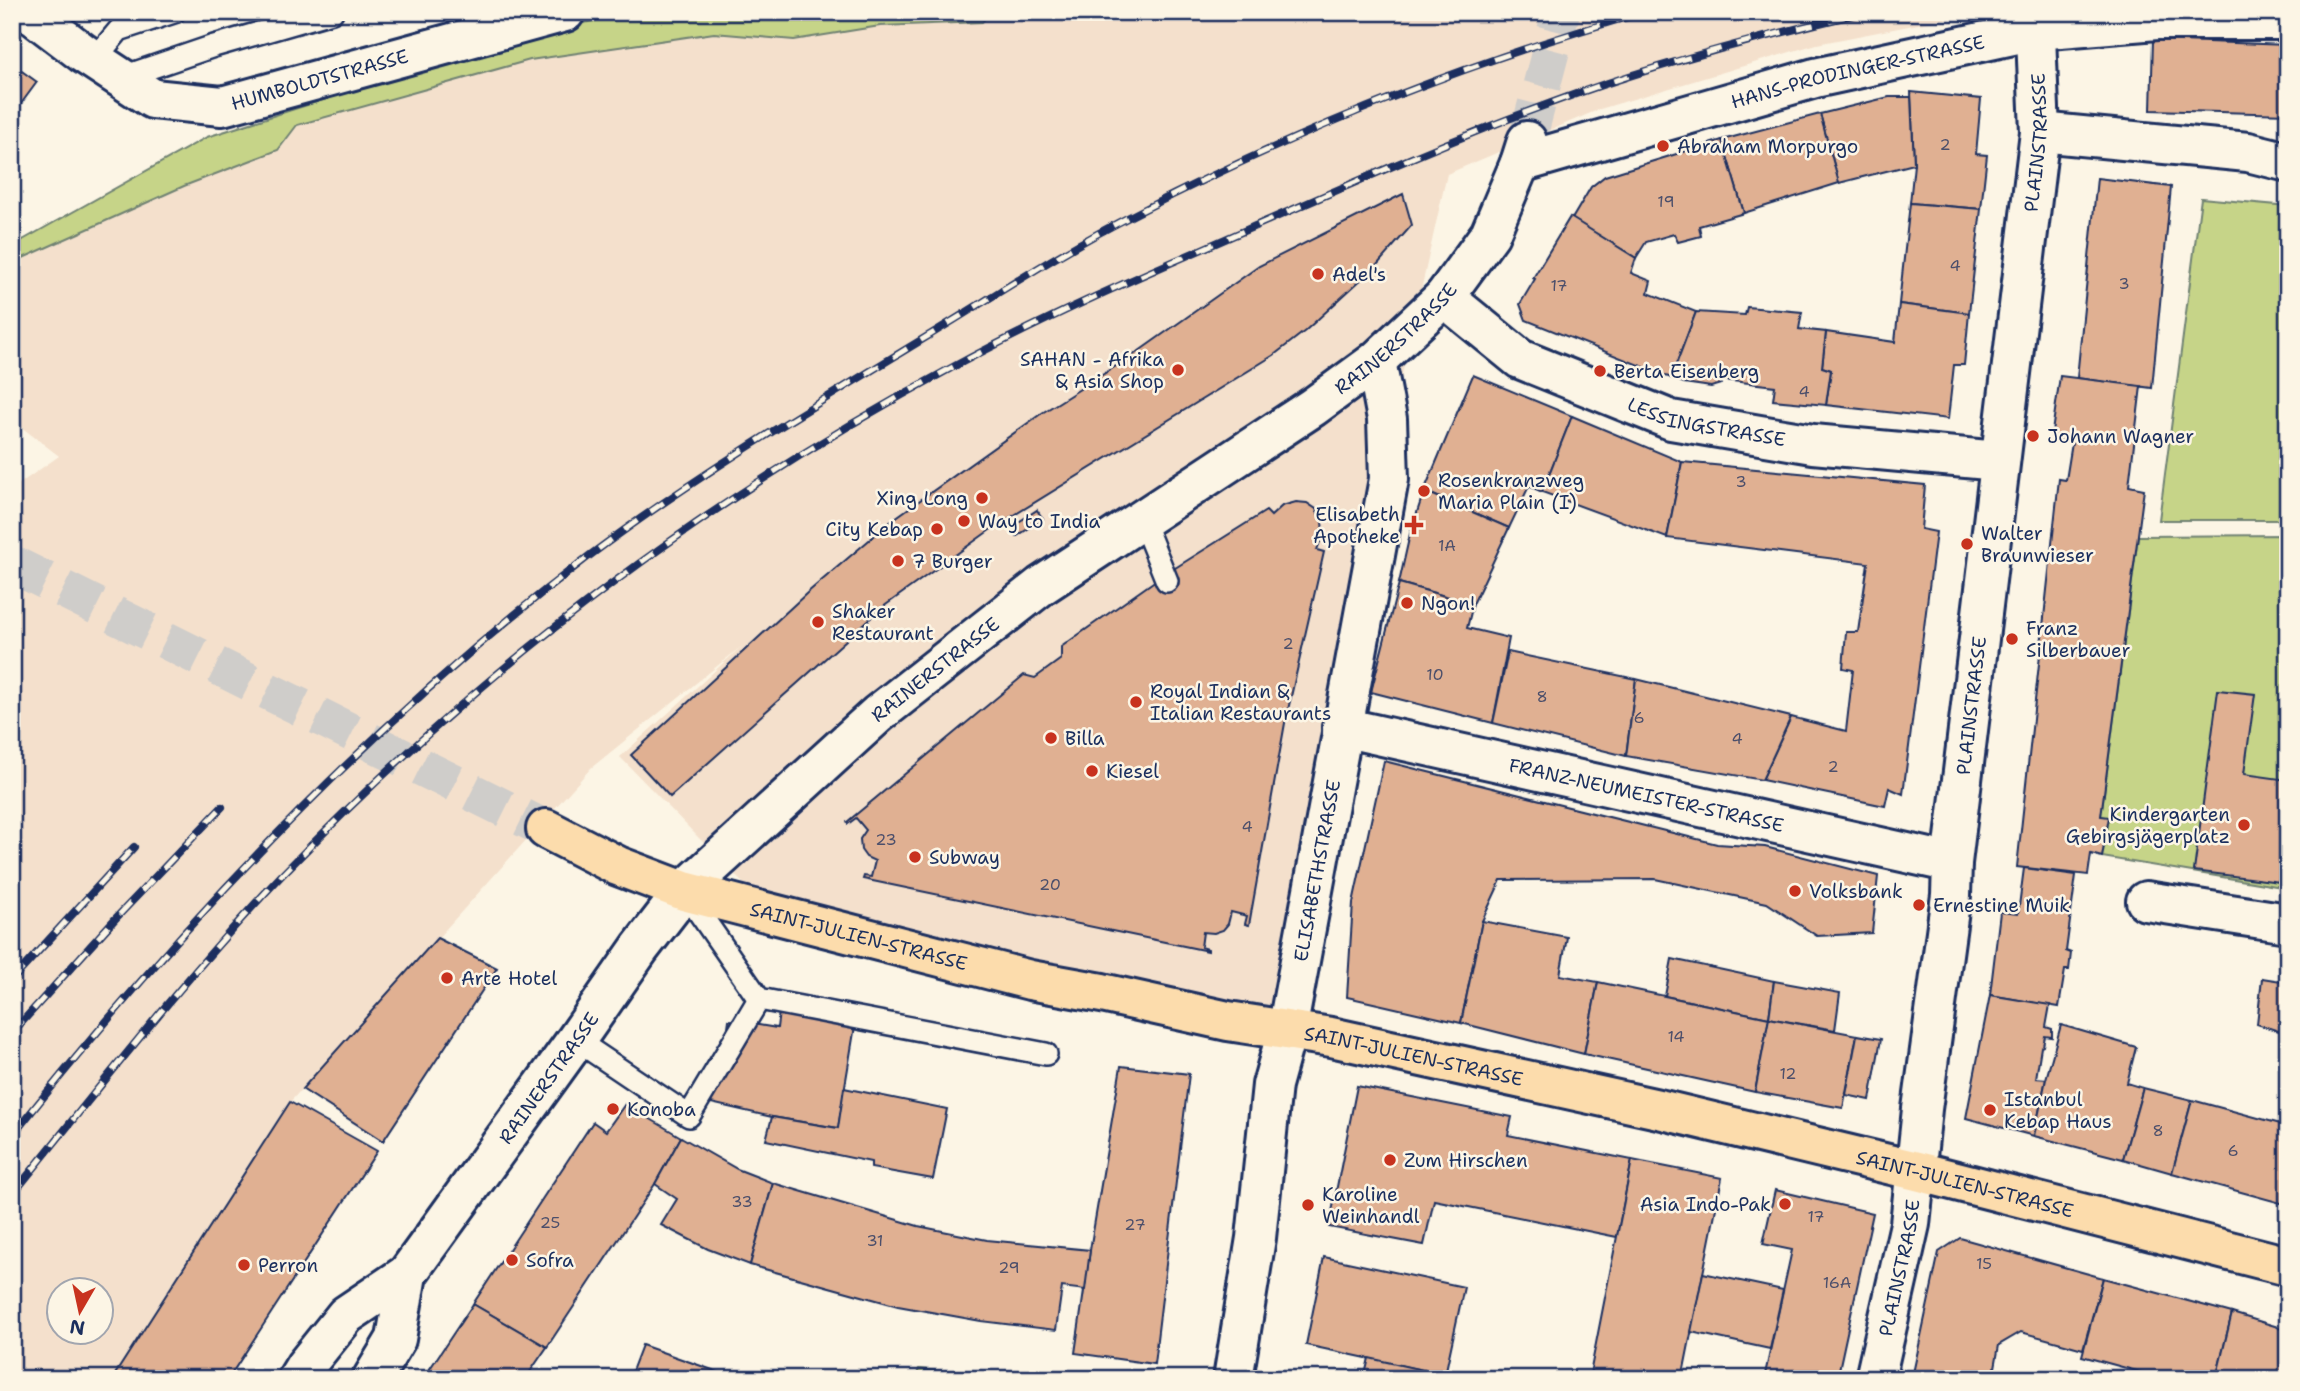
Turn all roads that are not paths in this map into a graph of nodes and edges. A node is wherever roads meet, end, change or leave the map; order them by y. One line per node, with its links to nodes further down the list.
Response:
1 (29, 12): 7 (street, HUMBOLDTSTRASSE)
2 (174, 12): 7 (lane)
3 (332, 12): 7 (lane)
4 (565, 12): 7 (street, HUMBOLDTSTRASSE)
5 (2288, 20): 6 (street, HANS-PRODINGER-STRASSE)
6 (2035, 21): 8 (street, PLAINSTRASSE); 9 (street, HANS-PRODINGER-STRASSE)
7 (99, 64)
8 (2040, 132): 10 (street); 13 (street, PLAINSTRASSE)
9 (1524, 152): 11 (street, RAINERSTRASSE)
10 (2288, 162)
11 (1444, 297): 12 (street, RAINERSTRASSE); 13 (street, LESSINGSTRASSE)
12 (1376, 361): 14 (street, RAINERSTRASSE); 16 (street, ELISABETHSTRASSE)
13 (1999, 461): 18 (street, PLAINSTRASSE)
14 (1142, 519): 15 (lane); 19 (street, RAINERSTRASSE)
15 (1167, 582)
16 (1342, 727): 18 (street, FRANZ-NEUMEISTER-STRASSE); 23 (street, ELISABETHSTRASSE)
17 (546, 829): 19 (main road, SAINT-JULIEN-STRASSE)
18 (1952, 863): 26 (street, PLAINSTRASSE)
19 (684, 891): 22 (lane); 23 (main road, SAINT-JULIEN-STRASSE); 24 (street, RAINERSTRASSE)
20 (2146, 901): 21 (street)
21 (2288, 923)
22 (759, 999): 24 (lane); 25 (lane)
23 (1287, 1031): 26 (main road, SAINT-JULIEN-STRASSE); 31 (street, ELISABETHSTRASSE)
24 (576, 1040): 28 (street, RAINERSTRASSE)
25 (1046, 1054)
26 (1917, 1171): 27 (main road, SAINT-JULIEN-STRASSE); 32 (street, PLAINSTRASSE)
27 (2288, 1266)
28 (407, 1274): 29 (street, RAINERSTRASSE); 30 (street, RAINERSTRASSE)
29 (297, 1379)
30 (372, 1379)
31 (1233, 1379)
32 (1875, 1379)

